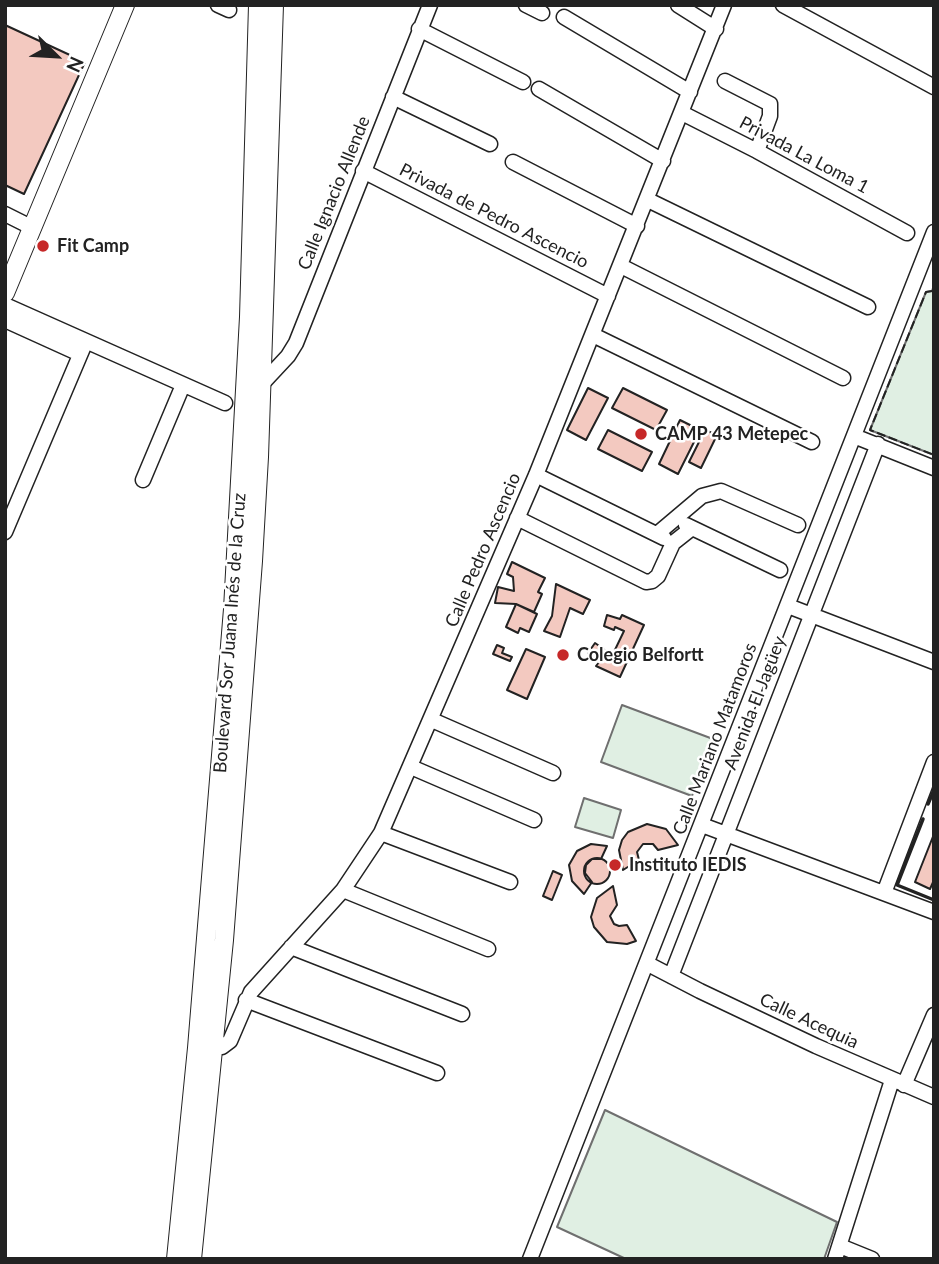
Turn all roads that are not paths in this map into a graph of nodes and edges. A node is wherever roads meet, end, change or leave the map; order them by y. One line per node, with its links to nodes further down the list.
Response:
1 (125, 5): 28 (main road)
2 (258, 5): 79 (main road, Boulevard Sor Juana Inés de la Cruz)
3 (274, 5): 41 (main road, Boulevard Sor Juana Inés de la Cruz)
4 (430, 5): 11 (street, Calle Ignacio Allende)
5 (526, 5): 9 (street)
6 (678, 5): 12 (street)
7 (724, 5): 12 (street, Calle Pedro Ascencio)
8 (783, 5): 15 (street)
9 (542, 13)
10 (564, 17): 17 (street)
11 (419, 29): 14 (street); 18 (street, Calle Ignacio Allende)
12 (716, 29): 17 (street, Calle Pedro Ascencio)
13 (725, 81): 21 (street)
14 (523, 82)
15 (934, 87)
16 (539, 89): 22 (street)
17 (690, 92): 19 (street, Calle Pedro Ascencio)
18 (393, 97): 20 (street); 24 (street, Calle Ignacio Allende)
19 (682, 113): 21 (street, Privada La Loma 1); 22 (street, Calle Pedro Ascencio)
20 (490, 144)
21 (757, 151): 30 (street, Privada La Loma 1)
22 (663, 161): 25 (street, Calle Pedro Ascencio)
23 (513, 162): 27 (street)
24 (363, 171): 33 (street, Privada de Pedro Ascencio); 41 (street, Calle Ignacio Allende)
25 (648, 200): 27 (street, Calle Pedro Ascencio); 35 (street)
26 (5, 214): 28 (street)
27 (638, 226): 31 (street, Calle Pedro Ascencio)
28 (33, 228): 32 (main road)
29 (934, 232): 43 (street, Calle Mariano Matamoros)
30 (907, 233)
31 (621, 266): 33 (street, Calle Pedro Ascencio); 39 (street)
32 (5, 293)
33 (608, 296): 37 (street, Calle Pedro Ascencio)
34 (5, 305): 38 (street)
35 (868, 307)
36 (5, 320): 38 (street)
37 (593, 335): 44 (street); 47 (street, Calle Pedro Ascencio)
38 (83, 347): 40 (street); 53 (street)
39 (843, 378)
40 (183, 385): 42 (street); 48 (street)
41 (260, 386): 79 (main road, Boulevard Sor Juana Inés de la Cruz)
42 (225, 403)
43 (854, 436): 45 (street); 57 (street, Calle Mariano Matamoros)
44 (812, 442)
45 (878, 444): 46 (street); 58 (street, Avenida El Jagüey)
46 (934, 468)
47 (536, 475): 49 (street, Calle Pedro Ascencio); 54 (street)
48 (143, 480)
49 (517, 518): 55 (street); 60 (street, Calle Pedro Ascencio)
50 (676, 519): 51 (street); 52 (street); 54 (street)
51 (798, 525)
52 (692, 528): 55 (street); 56 (street)
53 (5, 532)
54 (657, 534): 55 (street)
55 (673, 543)
56 (780, 570)
57 (788, 606): 58 (street); 65 (street, Calle Mariano Matamoros)
58 (810, 614): 59 (street); 67 (street, Avenida El Jagüey)
59 (934, 662)
60 (432, 720): 62 (street, Calle Pedro Ascencio); 63 (street)
61 (934, 762): 70 (street)
62 (411, 766): 64 (street); 66 (street, Calle Pedro Ascencio)
63 (553, 773)
64 (534, 820)
65 (702, 825): 67 (street); 74 (street, Calle Mariano Matamoros)
66 (381, 833): 68 (street); 69 (street, Calle Pedro Ascencio)
67 (725, 833): 70 (street); 75 (street, Avenida El Jagüey)
68 (510, 882)
69 (343, 890): 72 (street, Calle Pedro Ascencio); 73 (street)
70 (884, 893): 71 (street)
71 (934, 912)
72 (292, 947): 76 (street, Calle Pedro Ascencio); 77 (street)
73 (488, 949)
74 (648, 964): 75 (street, Calle Acequia); 86 (street, Calle Mariano Matamoros)
75 (671, 976): 81 (street, Calle Acequia)
76 (246, 1000): 79 (street, Calle Pedro Ascencio); 80 (street)
77 (462, 1014)
78 (934, 1015): 81 (street)
79 (206, 1048): 84 (main road, Boulevard Sor Juana Inés de la Cruz); 85 (main road, Boulevard Sor Juana Inés de la Cruz)
80 (437, 1073)
81 (898, 1083): 82 (street, Calle Acequia); 83 (street)
82 (934, 1097)
83 (838, 1252): 87 (street)
84 (176, 1259)
85 (192, 1259)
86 (530, 1259)
87 (872, 1259)

